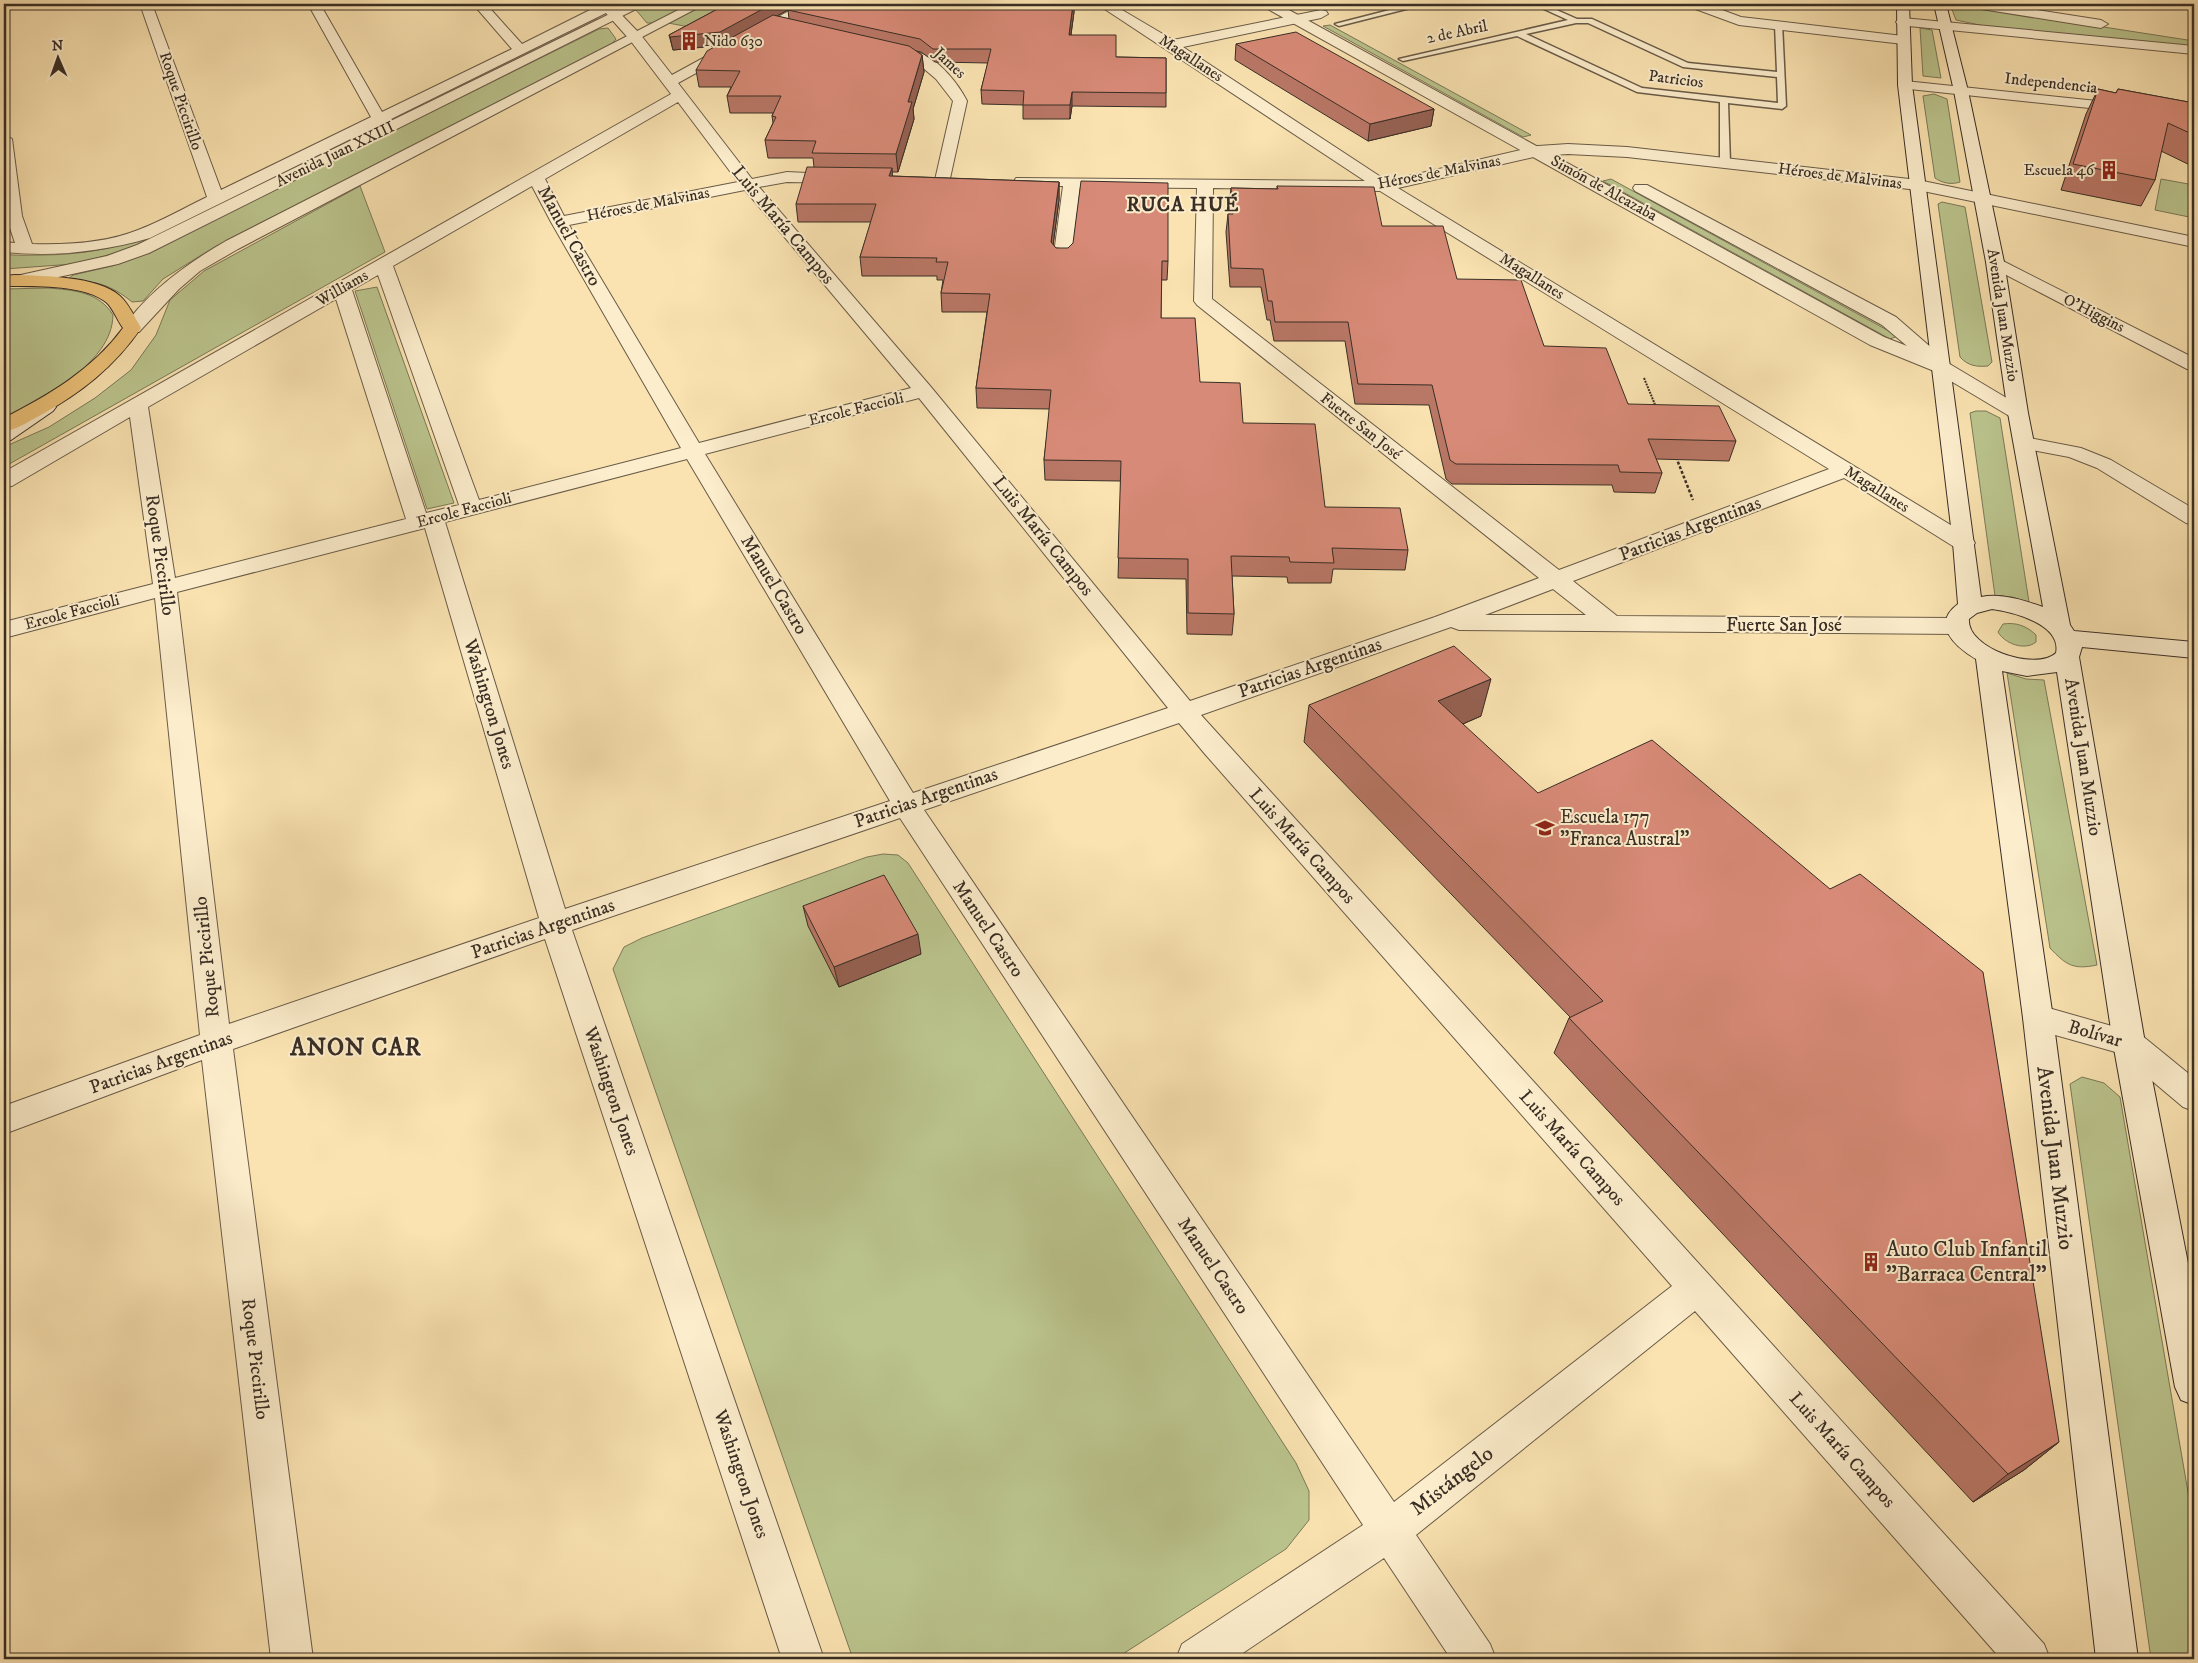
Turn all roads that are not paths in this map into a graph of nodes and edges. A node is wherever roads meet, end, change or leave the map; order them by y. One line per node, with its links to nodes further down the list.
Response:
1 (146, 4): 64 (street, Roque Piccirillo)
2 (314, 4): 44 (street)
3 (479, 4): 33 (street)
4 (640, 4): 15 (street, Avenida Juan XXIII)
5 (699, 4): 27 (street, Avenida Juan XXIII)
6 (811, 4): 20 (street, Williams)
7 (1103, 4): 31 (street, Magallanes)
8 (1269, 4): 16 (street, Simón de Alcazaba)
9 (1422, 4): 19 (lane)
10 (1537, 4): 17 (lane)
11 (1694, 4): 21 (street)
12 (1903, 4): 18 (street)
13 (1940, 4): 22 (street, Avenida Juan Muzzio)
14 (1974, 4): 23 (street)
15 (612, 9): 27 (street, Luis María Campos); 33 (street, Avenida Juan XXIII); 72 (street, Avenida Juan XXIII)
16 (1299, 11): 19 (street, Simón de Alcazaba); 31 (street); 48 (street, Simón de Alcazaba)
17 (1576, 21): 26 (lane, 2 de Abril); 38 (lane)
18 (1903, 22): 22 (street); 30 (street)
19 (1339, 24): 28 (street, Simón de Alcazaba)
20 (774, 25): 24 (street); 40 (street, Williams)
21 (1779, 25): 30 (street); 38 (lane)
22 (1944, 26): 35 (street); 41 (street, Avenida Juan Muzzio)
23 (2118, 27)
24 (793, 29)
25 (2156, 33): 29 (street)
26 (1519, 34): 36 (lane, 2 de Abril); 42 (lane, Patricios)
27 (635, 37): 40 (street, Luis María Campos); 75 (street, Avenida Juan XXIII)
28 (1363, 37)
29 (2194, 39)
30 (1903, 40): 39 (street)
31 (1171, 45): 62 (street, Magallanes)
32 (878, 48): 54 (street, James)
33 (520, 50): 44 (street, Avenida Juan XXIII)
34 (1387, 50): 36 (street)
35 (2194, 50)
36 (1403, 59): 37 (street)
37 (1420, 69)
38 (1781, 75): 42 (lane, Patricios)
39 (1905, 85): 41 (street, Independencia); 61 (street)
40 (675, 89): 51 (street, Williams); 59 (street, Luis María Campos)
41 (1961, 91): 43 (street, Independencia); 63 (street, Avenida Juan Muzzio)
42 (1724, 99): 49 (lane)
43 (2194, 115)
44 (379, 119): 64 (street, Avenida Juan XXIII)
45 (1542, 135): 47 (street, Simón de Alcazaba)
46 (4, 140): 68 (street)
47 (1568, 149): 48 (street, Héroes de Malvinas); 49 (street, Héroes de Malvinas); 50 (street, Simón de Alcazaba)
48 (1538, 151): 62 (street, Héroes de Malvinas); 77 (street, Simón de Alcazaba)
49 (1725, 163): 61 (street, Héroes de Malvinas)
50 (1603, 168)
51 (536, 177): 65 (street, Manuel Castro); 71 (street, Williams)
52 (855, 178): 59 (street, Héroes de Malvinas)
53 (923, 179): 54 (street)
54 (943, 180): 55 (street)
55 (962, 180)
56 (1002, 181): 57 (street, Héroes de Malvinas)
57 (1072, 182): 60 (street, Héroes de Malvinas); 69 (street)
58 (1629, 182): 77 (street, Simón de Alcazaba)
59 (748, 184): 65 (street, Héroes de Malvinas); 78 (street, Luis María Campos)
60 (1204, 184): 62 (street, Héroes de Malvinas); 92 (street, Fuerte San José)
61 (1918, 185): 63 (street, Héroes de Malvinas); 77 (street)
62 (1384, 186): 86 (street, Magallanes)
63 (1982, 198): 66 (street, Héroes de Malvinas); 70 (street, Avenida Juan Muzzio)
64 (216, 199): 68 (street, Avenida Juan XXIII)
65 (559, 222): 85 (street, Manuel Castro)
66 (2194, 242)
67 (4, 247): 68 (street, Avenida Juan XXIII)
68 (26, 250)
69 (1062, 261)
70 (1995, 262): 76 (street, O'Higgins); 81 (street, Avenida Juan Muzzio)
71 (383, 264): 74 (street, Williams); 88 (street)
72 (22, 280): 73 (main road); 75 (main road)
73 (4, 281)
74 (342, 288): 80 (street, Williams); 90 (street, Washington Jones)
75 (132, 328): 79 (main road)
76 (2194, 365)
77 (1941, 367): 81 (street, Simón de Alcazaba); 91 (street)
78 (924, 391): 85 (street, Ercole Faccioli); 101 (street, Luis María Campos)
79 (60, 398): 82 (main road); 83 (street)
80 (138, 404): 87 (street, Williams); 93 (street, Roque Piccirillo)
81 (2018, 413): 84 (street, Avenida Juan Muzzio)
82 (4, 426)
83 (4, 436)
84 (2024, 442): 89 (street); 98 (street, Avenida Juan Muzzio)
85 (693, 451): 88 (street, Ercole Faccioli); 102 (street, Manuel Castro)
86 (1847, 470): 91 (street, Magallanes); 92 (street, Patricias Argentinas)
87 (4, 481)
88 (471, 508): 90 (street, Ercole Faccioli)
89 (2194, 518)
90 (426, 520): 93 (street, Ercole Faccioli); 103 (street, Washington Jones)
91 (1964, 543): 94 (street)
92 (1556, 579): 95 (street, Patricias Argentinas); 96 (street, Fuerte San José)
93 (165, 586): 97 (street, Ercole Faccioli); 105 (street, Roque Piccirillo)
94 (1963, 616): 96 (street, Fuerte San José); 98 (street, Fuerte San José); 100 (street)
95 (1442, 622): 96 (street, Fuerte San José); 101 (street, Patricias Argentinas)
96 (1612, 624)
97 (4, 630)
98 (2064, 641): 99 (street); 100 (street); 106 (street, Avenida Juan Muzzio)
99 (2194, 650)
100 (1988, 658): 104 (street, Avenida Juan Muzzio)
101 (1184, 712): 102 (street, Patricias Argentinas); 109 (street, Luis María Campos)
102 (906, 805): 103 (street, Patricias Argentinas); 111 (street, Manuel Castro)
103 (555, 924): 105 (street, Patricias Argentinas); 113 (street, Washington Jones)
104 (2038, 1018): 106 (street, Bolívar); 117 (street, Avenida Juan Muzzio)
105 (216, 1042): 108 (street, Patricias Argentinas); 112 (street, Roque Piccirillo)
106 (2129, 1043): 107 (street, Bolívar); 110 (street, Avenida Juan Muzzio)
107 (2194, 1097)
108 (4, 1120)
109 (1697, 1288): 111 (street, Mistángelo); 116 (street, Luis María Campos)
110 (2194, 1387)
111 (1389, 1531): 114 (street, Mistángelo); 115 (street, Manuel Castro)
112 (292, 1659)
113 (803, 1659)
114 (1197, 1659)
115 (1474, 1659)
116 (2029, 1659)
117 (2117, 1659)

